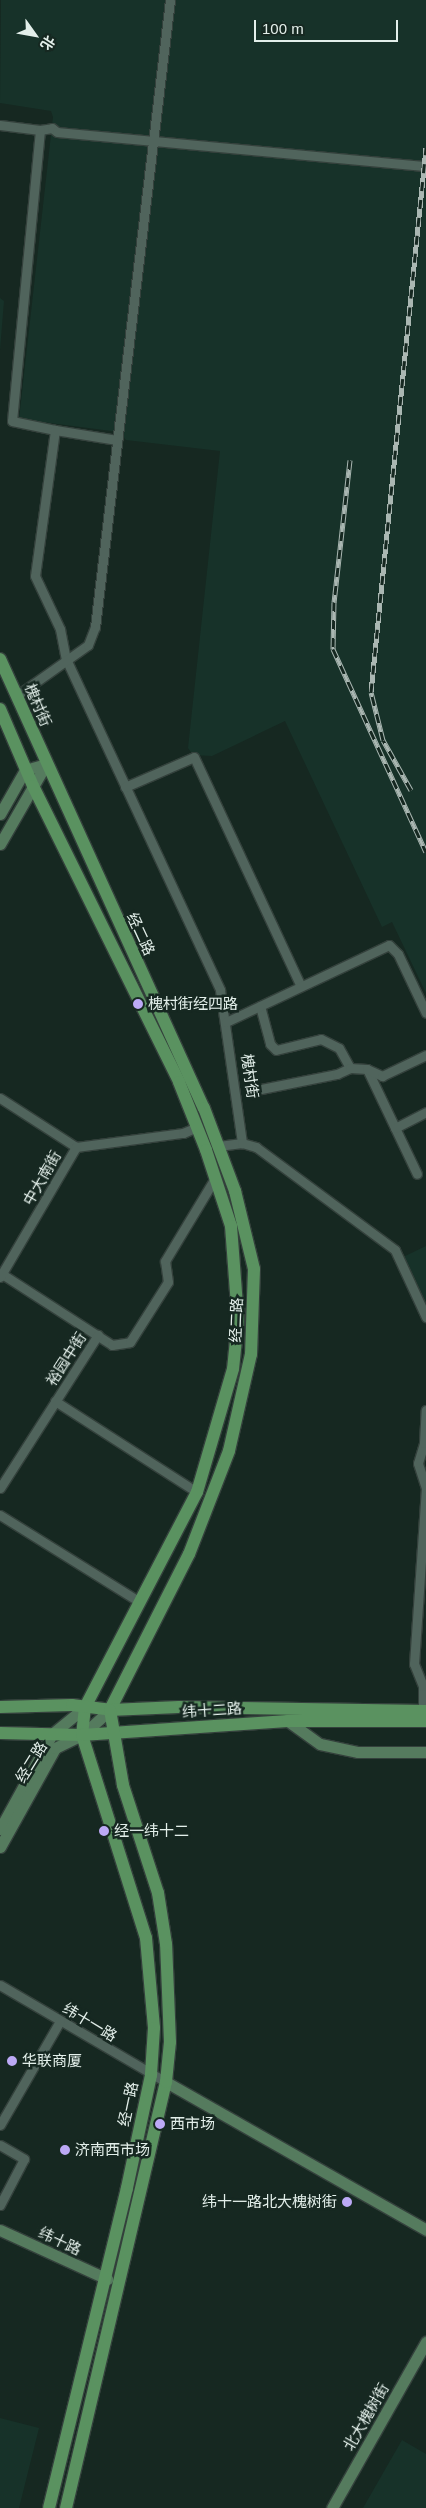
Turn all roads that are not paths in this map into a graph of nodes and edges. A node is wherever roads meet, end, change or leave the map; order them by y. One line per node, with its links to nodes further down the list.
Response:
1 (170, 0): 4 (street)
2 (0, 125): 3 (street)
3 (40, 130): 4 (street); 6 (street)
4 (152, 141): 5 (street); 7 (street)
5 (426, 166)
6 (54, 430): 7 (street); 9 (street, 槐村街)
7 (118, 440): 9 (street)
8 (0, 659): 10 (main road, 槐村街)
9 (66, 659): 10 (street); 15 (street, 槐村街)
10 (16, 696): 12 (main road, 槐村街)
11 (0, 709): 13 (main road)
12 (46, 764): 13 (street); 14 (street); 31 (main road, 经二路)
13 (25, 770): 14 (main road, 经二路); 16 (street)
14 (33, 786): 17 (street); 28 (main road, 经二路)
15 (125, 787): 18 (street); 21 (street, 槐村街)
16 (0, 814)
17 (0, 844)
18 (301, 986): 19 (street); 20 (street)
19 (260, 1006): 21 (street); 23 (street)
20 (426, 1013)
21 (226, 1022): 30 (street, 槐村街)
22 (426, 1054): 24 (street)
23 (350, 1068): 24 (street); 25 (street)
24 (367, 1069): 29 (street)
25 (251, 1091)
26 (0, 1098): 32 (street)
27 (426, 1112): 29 (street)
28 (197, 1127): 32 (street, 中大南街); 34 (main road, 经二路)
29 (395, 1128): 33 (street)
30 (242, 1143): 31 (street); 36 (street)
31 (218, 1146): 47 (main road, 经二路)
32 (76, 1147): 35 (street, 中大南街)
33 (417, 1174)
34 (215, 1178): 37 (street); 42 (main road, 经二路)
35 (1, 1276): 37 (street, 裕园中街)
36 (426, 1317)
37 (98, 1335): 38 (street, 裕园中街)
38 (55, 1401): 40 (street); 42 (street, 裕园中街)
39 (426, 1410): 41 (street)
40 (0, 1488)
41 (426, 1488): 48 (street)
42 (197, 1492): 44 (main road, 经二路)
43 (0, 1515): 44 (street)
44 (140, 1602): 46 (main road, 经二路)
45 (0, 1707): 46 (main road, 纬十二路)
46 (85, 1707): 47 (main road, 纬十二路); 51 (street, 经二路); 53 (main road, 经一路)
47 (110, 1710): 48 (main road, 纬十二路); 52 (main road); 53 (street, 经二路)
48 (425, 1714): 49 (main road, 纬十二路)
49 (288, 1721): 52 (main road, 纬十二路); 54 (street)
50 (0, 1733): 51 (main road, 纬十二路)
51 (52, 1734): 53 (main road, 纬十二路); 55 (street, 经二路)
52 (111, 1734): 53 (main road, 纬十二路); 60 (main road)
53 (82, 1735): 56 (street, 经二路); 59 (main road, 经一路)
54 (426, 1752)
55 (0, 1829)
56 (0, 1847)
57 (0, 1984): 58 (street, 纬十一路)
58 (60, 2020): 59 (street, 纬十一路); 61 (street)
59 (151, 2074): 60 (street, 纬十一路); 66 (main road, 经一路)
60 (166, 2082): 65 (street); 69 (main road)
61 (0, 2125)
62 (0, 2145): 63 (street)
63 (0, 2205)
64 (0, 2230): 66 (street, 纬十路)
65 (426, 2230)
66 (107, 2279): 68 (main road, 经一路)
67 (426, 2342): 70 (street, 北大槐树街)
68 (49, 2508)
69 (66, 2508)
70 (332, 2508)

